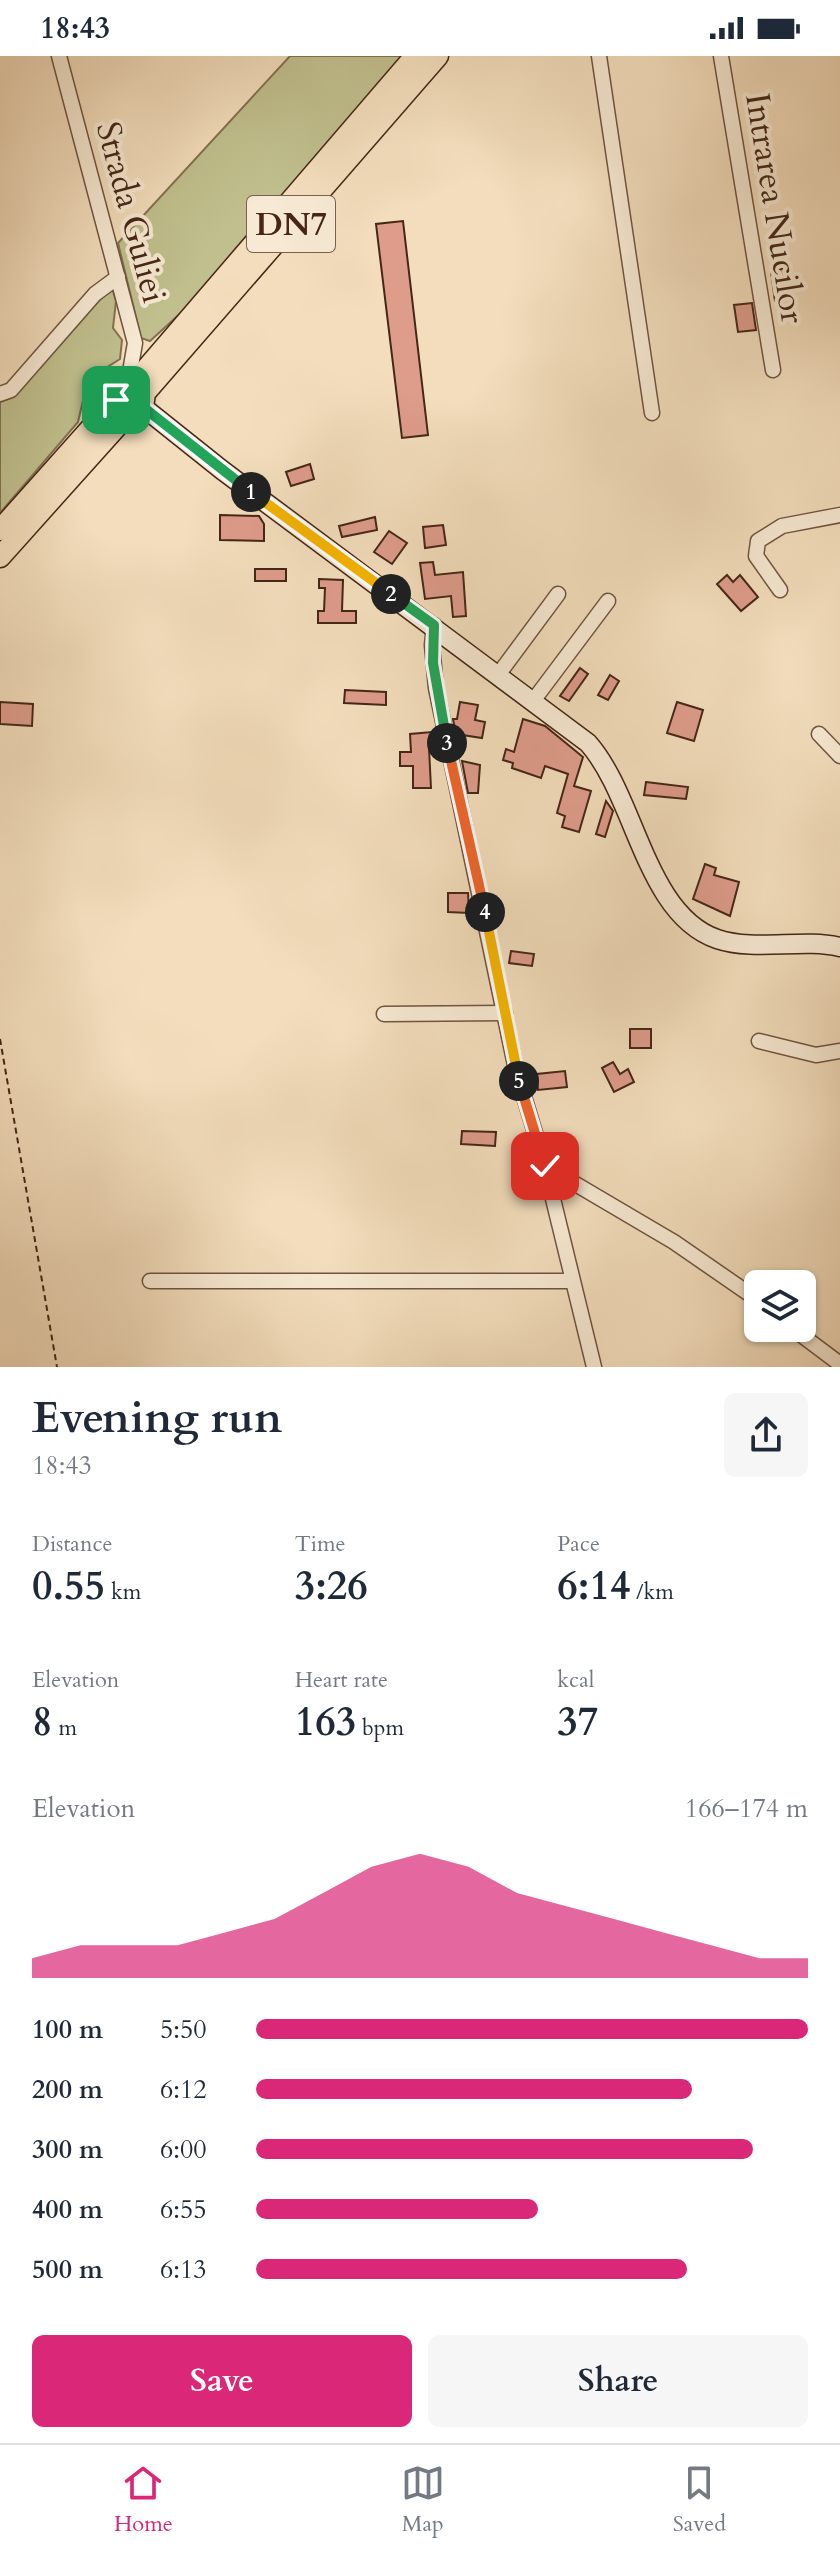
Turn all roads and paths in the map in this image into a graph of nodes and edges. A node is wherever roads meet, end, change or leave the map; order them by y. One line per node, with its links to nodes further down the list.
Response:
1 (59, 56): 6 (street, Strada Guliei)
2 (415, 56): 9 (main road, DN7)
3 (438, 56): 9 (main road, DN7)
4 (599, 56): 10 (street)
5 (721, 56): 7 (street, Intrarea Nucilor)
6 (118, 277): 8 (street); 9 (street, Strada Guliei)
7 (773, 370)
8 (0, 394)
9 (132, 397): 12 (main road, DN7); 13 (main road, DN7); 17 (street)
10 (652, 413)
11 (840, 515): 14 (street)
12 (0, 530)
13 (0, 557)
14 (780, 590)
15 (558, 594): 18 (street)
16 (608, 601): 19 (street)
17 (434, 625): 18 (street); 23 (street)
18 (498, 675): 19 (street)
19 (533, 701): 22 (street)
20 (819, 734): 21 (street)
21 (840, 756)
22 (840, 947)
23 (505, 1013): 24 (street); 28 (street)
24 (384, 1014)
25 (0, 1039): 34 (path)
26 (759, 1041): 27 (street)
27 (840, 1051)
28 (545, 1166): 30 (street); 31 (street)
29 (150, 1281): 30 (street)
30 (572, 1281): 35 (street)
31 (744, 1290)
32 (811, 1342): 33 (street)
33 (840, 1364)
34 (57, 1367)
35 (594, 1367)

